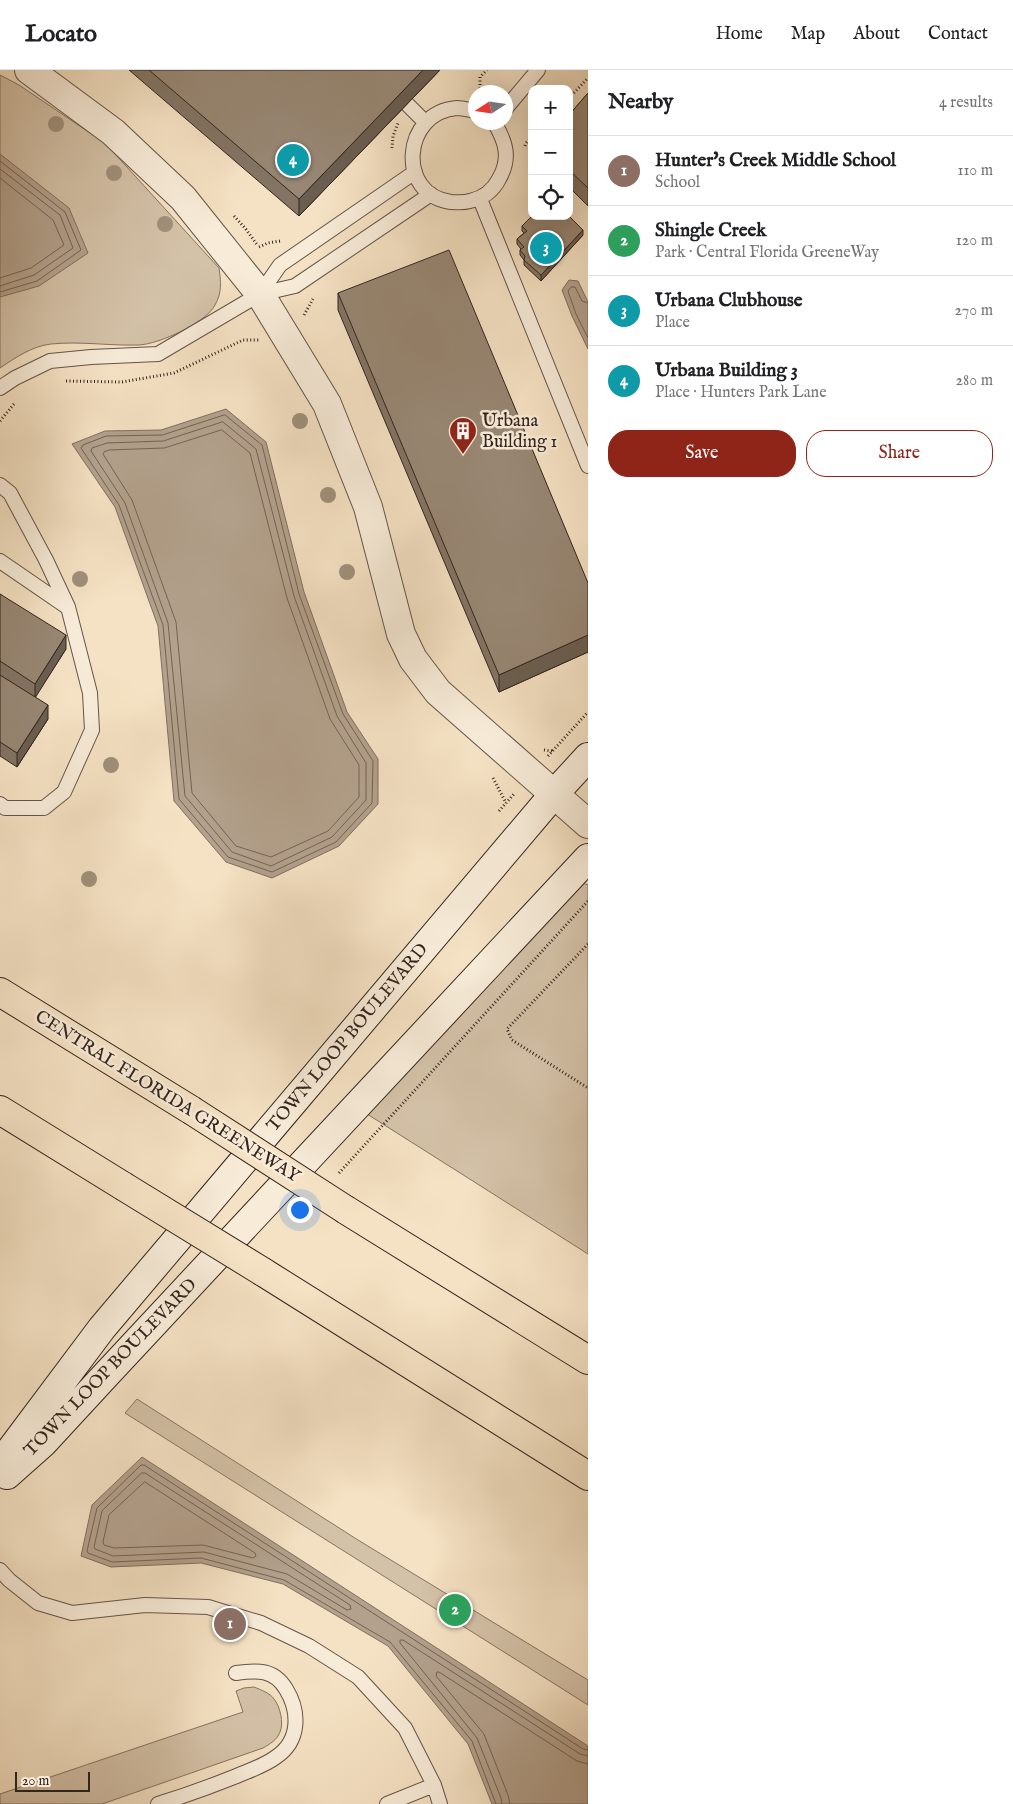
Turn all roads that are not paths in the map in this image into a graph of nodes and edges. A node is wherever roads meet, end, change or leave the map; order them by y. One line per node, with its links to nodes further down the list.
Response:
1 (30, 70): 11 (street)
2 (538, 70): 3 (lane)
3 (513, 100)
4 (410, 107): 6 (lane)
5 (468, 110): 6 (lane)
6 (425, 122): 8 (lane)
7 (499, 130): 10 (lane)
8 (415, 172): 9 (lane); 11 (lane)
9 (431, 194): 10 (lane); 11 (lane)
10 (480, 199): 13 (lane)
11 (260, 294): 12 (lane); 18 (street)
12 (0, 388)
13 (588, 466)
14 (0, 485): 16 (lane)
15 (0, 561): 16 (lane)
16 (68, 608): 19 (lane)
17 (588, 757): 18 (street, TOWN LOOP BOULEVARD)
18 (554, 794): 20 (street); 25 (street, TOWN LOOP BOULEVARD)
19 (0, 804)
20 (588, 824)
21 (582, 871): 27 (street, TOWN LOOP BOULEVARD)
22 (0, 992): 24 (highway, CENTRAL FLORIDA GREENEWAY, bridge)
23 (0, 1110): 26 (highway, bridge)
24 (588, 1360)
25 (0, 1464)
26 (588, 1476)
27 (0, 1482)
28 (0, 1570): 30 (lane)
29 (236, 1673): 31 (lane)
30 (434, 1785): 32 (lane); 33 (lane)
31 (158, 1804)
32 (386, 1804)
33 (440, 1804)

